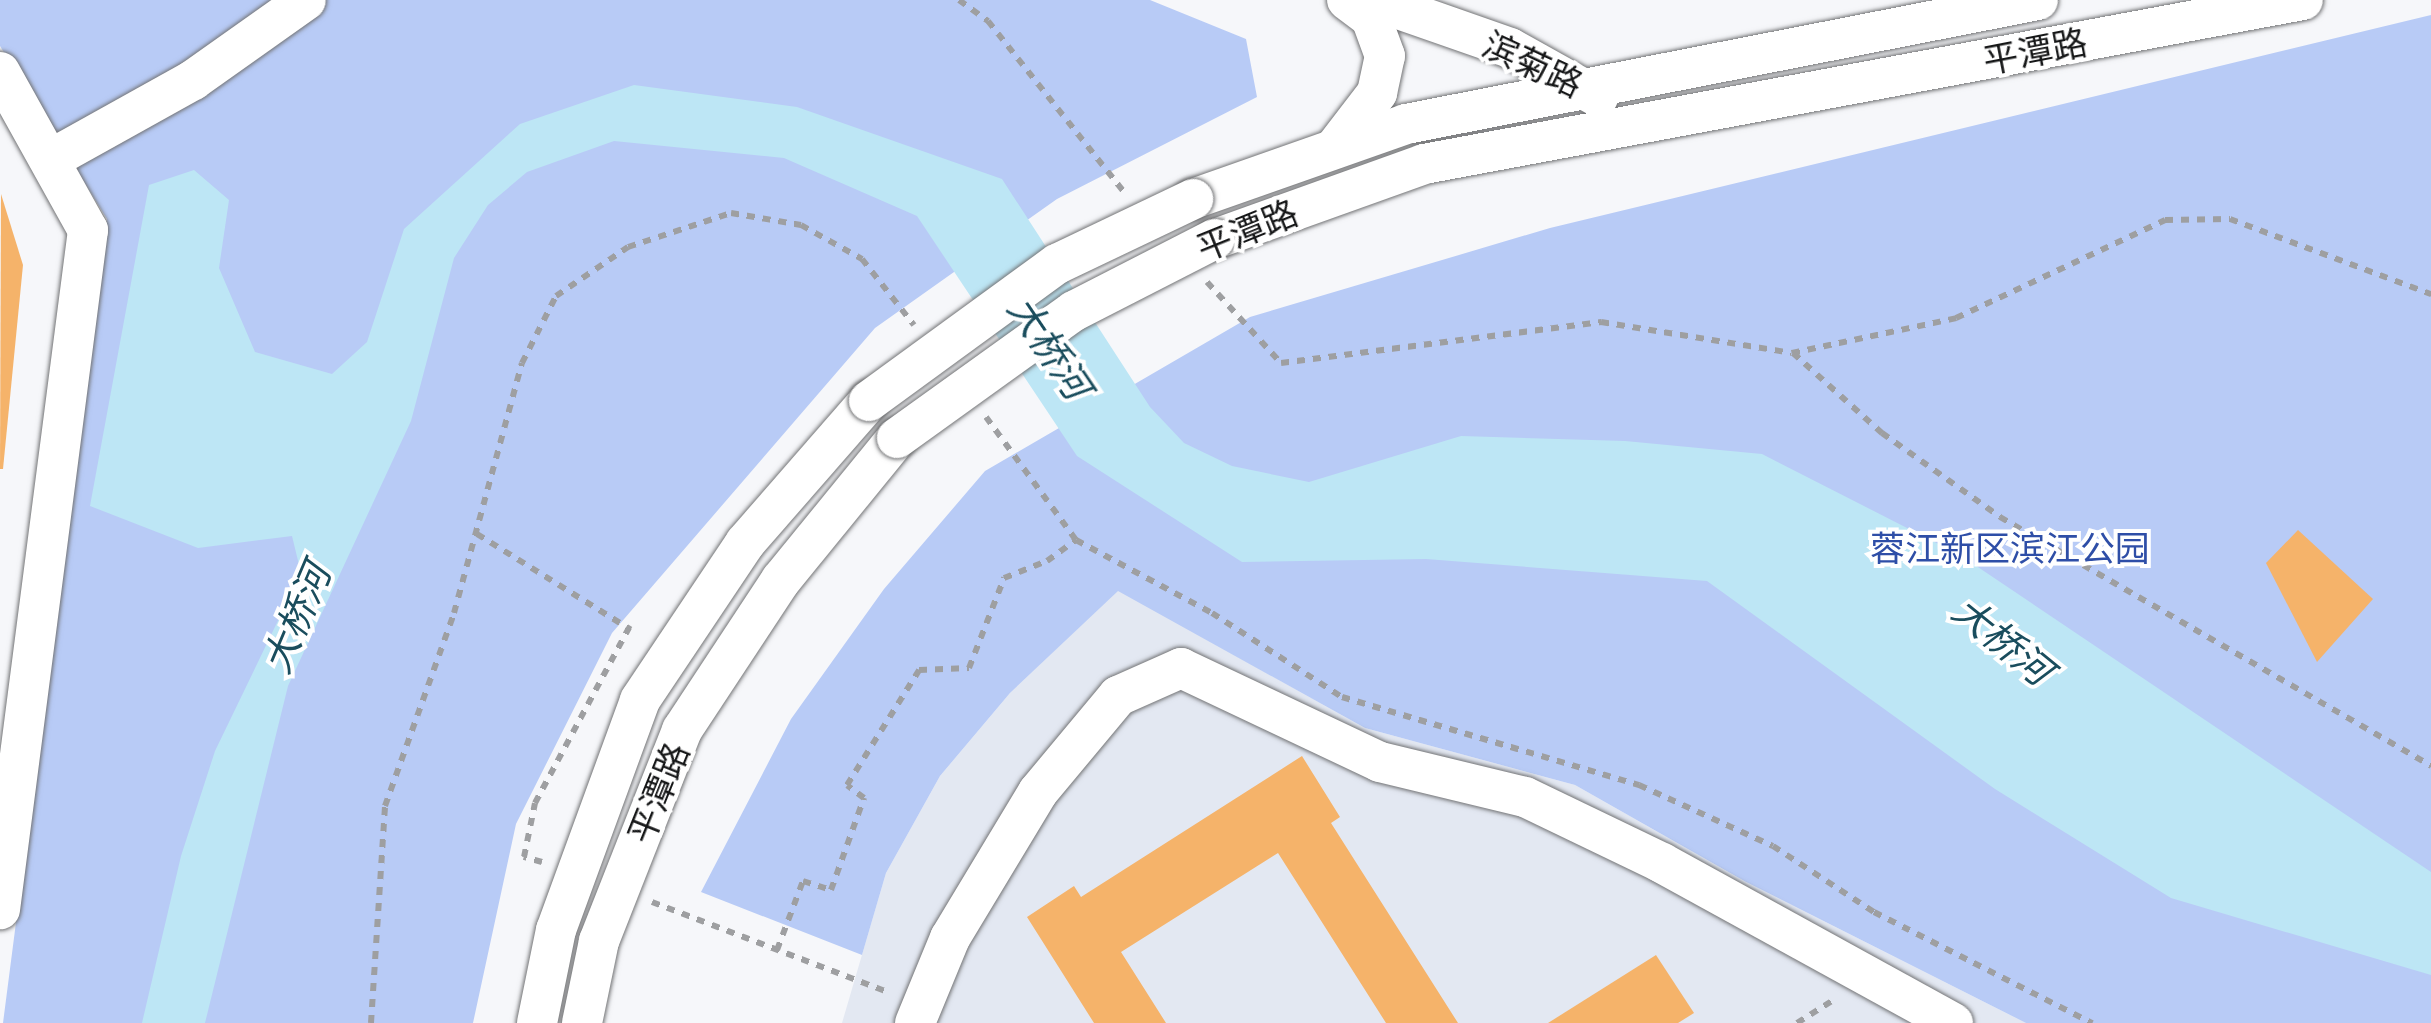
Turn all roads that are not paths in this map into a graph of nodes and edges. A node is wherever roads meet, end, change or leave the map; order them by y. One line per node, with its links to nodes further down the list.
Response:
1 (306, 0): 10 (street)
2 (1347, 0): 9 (street)
3 (1373, 0): 7 (street, 滨菊路)
4 (2038, 0): 7 (street, 平潭路)
5 (2303, 0): 8 (street, 平潭路)
6 (0, 72): 10 (street)
7 (1595, 92): 8 (street, 滨菊路); 9 (street, 平潭路)
8 (1616, 132): 14 (street, 平潭路, bridge)
9 (1334, 149): 13 (street, 平潭路, bridge)
10 (53, 158): 11 (street)
11 (0, 909)
12 (918, 1014): 15 (street)
13 (537, 1023)
14 (582, 1023)
15 (1952, 1023)

